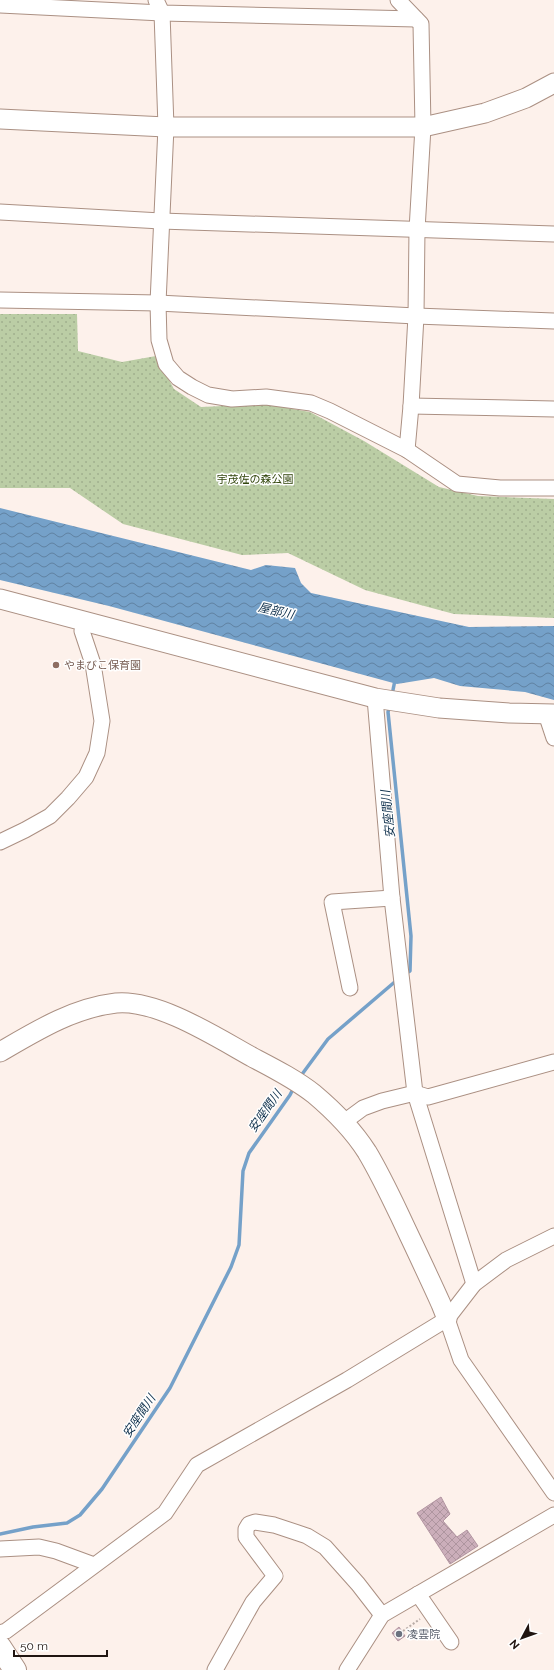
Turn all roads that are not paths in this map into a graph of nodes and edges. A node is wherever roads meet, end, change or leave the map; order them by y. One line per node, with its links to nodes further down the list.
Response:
1 (398, 0): 5 (street)
2 (47, 4): 3 (street); 4 (street)
3 (0, 5)
4 (159, 7): 5 (street); 8 (street)
5 (416, 19): 9 (street)
6 (554, 83): 9 (street)
7 (0, 120): 8 (street)
8 (166, 127): 9 (street); 11 (street)
9 (423, 127): 12 (street)
10 (0, 212): 11 (street)
11 (161, 221): 12 (street); 15 (street)
12 (417, 230): 13 (street); 16 (street)
13 (554, 234)
14 (0, 300): 15 (street)
15 (158, 303): 16 (street); 20 (street)
16 (416, 316): 17 (street); 18 (street)
17 (554, 321)
18 (411, 406): 19 (street); 20 (street)
19 (554, 408)
20 (407, 450): 21 (street)
21 (554, 488)
22 (0, 599): 23 (street)
23 (84, 621): 24 (street); 27 (street)
24 (375, 698): 25 (street); 28 (street)
25 (550, 714): 26 (street)
26 (554, 738)
27 (0, 842)
28 (392, 898): 29 (street); 32 (street)
29 (350, 988)
30 (0, 1052): 33 (street)
31 (554, 1062): 32 (street)
32 (415, 1092): 33 (street); 35 (street)
33 (344, 1122): 36 (street)
34 (554, 1236): 35 (street)
35 (474, 1284): 36 (street)
36 (447, 1319): 37 (street); 40 (street)
37 (554, 1493)
38 (554, 1514): 41 (street)
39 (0, 1549): 40 (street)
40 (94, 1566): 43 (street)
41 (418, 1594): 42 (street); 44 (street)
42 (382, 1615): 47 (street); 48 (street)
43 (0, 1633)
44 (451, 1642)
45 (0, 1647): 46 (highway)
46 (15, 1670)
47 (216, 1670)
48 (347, 1670)

